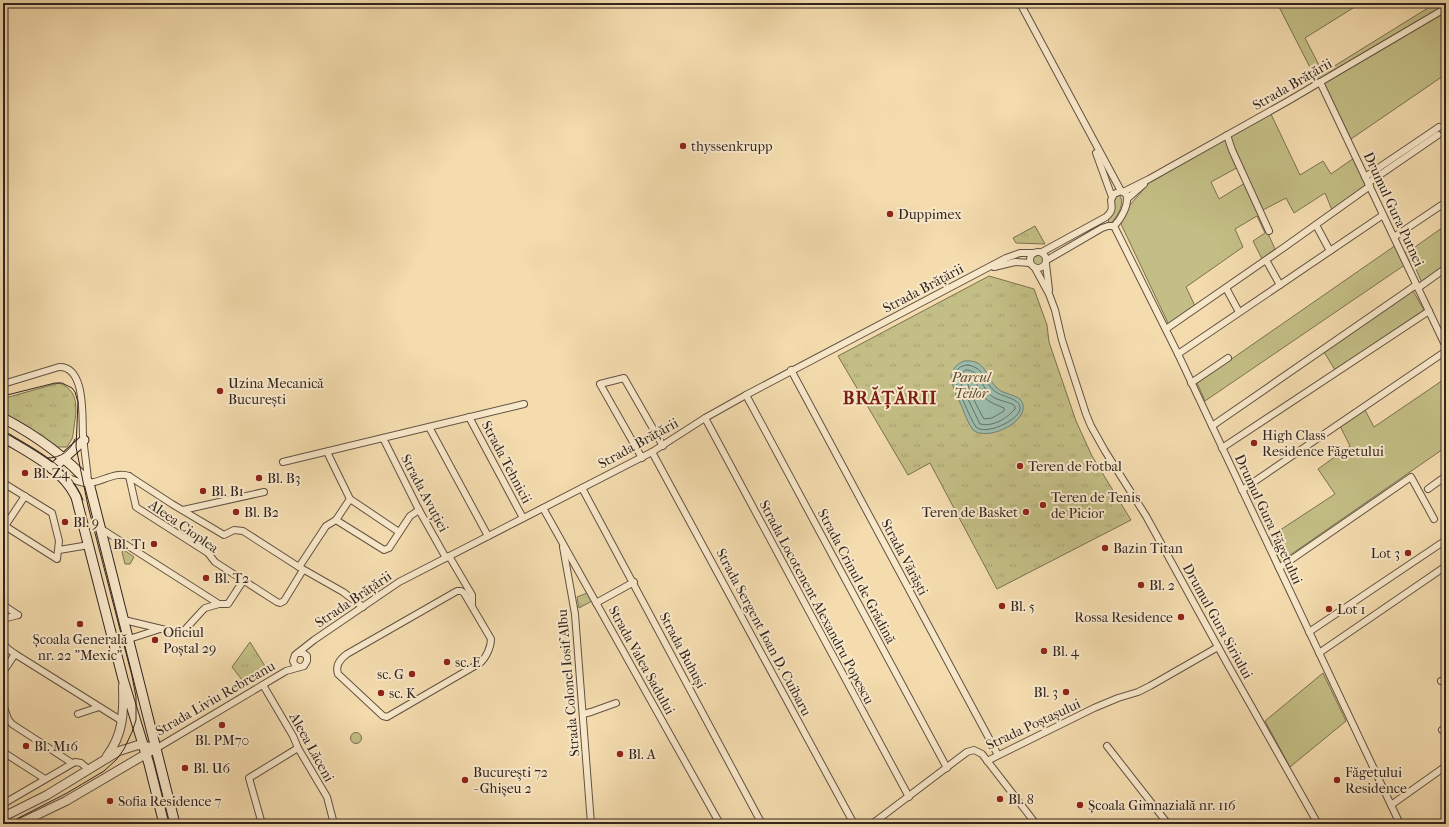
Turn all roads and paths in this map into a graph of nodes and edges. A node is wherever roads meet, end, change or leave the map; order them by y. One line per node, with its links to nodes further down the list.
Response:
1 (1020, 3): 5 (street)
2 (1446, 8): 3 (street, Strada Brățării)
3 (1320, 82): 6 (street, Strada Brățării); 8 (street, Drumul Gura Putnei)
4 (1439, 127): 8 (street)
5 (1089, 133): 11 (street); 12 (street)
6 (1227, 135): 9 (street, Strada Brățării); 19 (street)
7 (1438, 135): 10 (street)
8 (1365, 177): 10 (street, Drumul Gura Putnei)
9 (1149, 179): 11 (street, Strada Brățării); 13 (street, Strada Brățării)
10 (1369, 185): 15 (street, Drumul Gura Putnei); 17 (street)
11 (1122, 192): 12 (street, Strada Brățării); 13 (street)
12 (1112, 197): 16 (street)
13 (1127, 199): 18 (street)
14 (1446, 202): 20 (street)
15 (1384, 215): 20 (street, Drumul Gura Putnei); 21 (street)
16 (1106, 218): 18 (street, Drumul Gura Făgetului); 22 (street)
17 (1316, 225): 21 (street); 24 (street)
18 (1111, 226): 25 (street); 35 (street, Drumul Gura Făgetului)
19 (1269, 231)
20 (1394, 237): 30 (street, Drumul Gura Putnei)
21 (1330, 251): 29 (street)
22 (1042, 252): 23 (street); 25 (street)
23 (1034, 253): 26 (street); 28 (street, Strada Brățării)
24 (1266, 260): 29 (street); 31 (street)
25 (1046, 262): 26 (street); 32 (street, Drumul Gura Siriului)
26 (1033, 266): 28 (street, Strada Brățării); 32 (street, Drumul Gura Siriului)
27 (1446, 268): 30 (street)
28 (978, 273): 40 (street, Strada Brățării)
29 (1280, 285): 34 (street)
30 (1417, 286): 33 (street, Drumul Gura Putnei); 48 (street)
31 (1226, 288): 34 (street); 35 (street)
32 (1049, 294): 104 (street, Drumul Gura Siriului)
33 (1429, 310): 36 (street, Drumul Gura Putnei); 54 (street)
34 (1239, 312): 38 (street)
35 (1166, 329): 38 (street, Drumul Gura Făgetului)
36 (1446, 347)
37 (1446, 351): 68 (street)
38 (1178, 354): 41 (street, Drumul Gura Făgetului)
39 (1228, 358): 41 (street)
40 (791, 370): 43 (street, Strada Brățării); 126 (street, Strada Vărăști)
41 (1191, 383): 48 (street, Drumul Gura Făgetului)
42 (3, 384): 52 (street)
43 (746, 395): 47 (street, Strada Brățării); 131 (street, Strada Crinul de Grădină)
44 (524, 404): 45 (street)
45 (469, 416): 49 (street); 75 (street, Strada Tehnicii)
46 (3, 418): 57 (main road)
47 (704, 418): 53 (street, Strada Brățării); 134 (street, Strada Locotenent Alexandru Popescu)
48 (1212, 426): 54 (street, Drumul Gura Făgetului)
49 (429, 427): 51 (street); 81 (street)
50 (3, 436): 60 (main road)
51 (383, 438): 55 (street); 74 (street, Strada Avuției)
52 (84, 440): 57 (main road); 64 (street)
53 (662, 446): 56 (street, Strada Brățării); 58 (street)
54 (1222, 448): 68 (street, Drumul Gura Făgetului)
55 (327, 452): 59 (street); 71 (street)
56 (652, 452): 58 (street, Strada Brățării); 146 (street, Strada Sergent Ioan D. Cuibaru)
57 (64, 458): 60 (main road); 64 (main road)
58 (642, 458): 66 (street, Strada Brățării)
59 (283, 462)
60 (52, 469): 61 (main road)
61 (60, 475): 64 (street); 84 (main road)
62 (129, 476): 64 (street); 73 (street); 90 (street, Aleea Cioplea)
63 (1446, 476): 67 (street)
64 (88, 483): 79 (main road)
65 (3, 484): 70 (street)
66 (582, 488): 72 (street, Strada Brățării); 91 (street, Strada Buhuși)
67 (1428, 489)
68 (1242, 490): 89 (street, Drumul Gura Făgetului)
69 (264, 492): 73 (street, Aleea Cioplea)
70 (25, 496): 78 (street); 85 (street)
71 (350, 499): 76 (street, Aleea Cioplea); 80 (street)
72 (543, 508): 75 (street, Strada Brățării); 83 (street, Strada Valea Sadului)
73 (183, 510): 88 (street)
74 (419, 510): 80 (street); 86 (street, Strada Avuției)
75 (523, 518): 81 (street, Strada Brățării)
76 (336, 520): 80 (street); 88 (street, Aleea Cioplea)
77 (1434, 520): 89 (street)
78 (4, 528): 85 (street)
79 (100, 528): 93 (street); 98 (main road)
80 (399, 532)
81 (488, 536): 86 (street, Strada Brățării)
82 (1446, 540): 100 (street)
83 (562, 542): 92 (street, Strada Valea Sadului); 119 (street, Strada Colonel Iosif Albu)
84 (89, 545): 85 (street); 113 (main road)
85 (59, 550)
86 (448, 557): 95 (street, Strada Avuției); 96 (street, Strada Brățării)
87 (1446, 566): 106 (street)
88 (301, 568): 90 (street, Aleea Cioplea); 96 (street)
89 (1279, 568): 100 (street, Drumul Gura Făgetului)
90 (243, 581): 93 (street)
91 (634, 582): 92 (street); 145 (street, Strada Buhuși)
92 (596, 603): 144 (street, Strada Valea Sadului)
93 (219, 604): 99 (street)
94 (3, 605): 97 (street)
95 (472, 606): 95 (street, Strada Avuției)
96 (363, 607): 102 (street, Strada Brățării)
97 (3, 619)
98 (124, 620): 99 (street); 101 (main road)
99 (161, 629): 101 (street)
100 (1309, 632): 106 (street, Drumul Gura Făgetului)
101 (129, 639): 122 (main road)
102 (314, 640): 105 (street, Strada Brățării); 108 (street, Strada Brățării)
103 (3, 643): 107 (street)
104 (1218, 647): 126 (street, Strada Poștașului); 150 (street, Drumul Gura Siriului)
105 (298, 653): 108 (street); 109 (street)
106 (1319, 653): 136 (street, Drumul Gura Făgetului)
107 (15, 654): 112 (street); 117 (street)
108 (307, 656): 110 (street)
109 (293, 661): 110 (street); 111 (street, Strada Liviu Rebreanu)
110 (299, 667): 111 (street, Strada Liviu Rebreanu)
111 (286, 671): 114 (street, Strada Liviu Rebreanu)
112 (3, 672)
113 (123, 679): 120 (street, Strada Liviu Rebreanu); 124 (main road)
114 (263, 685): 122 (street, Strada Liviu Rebreanu); 123 (street, Aleea Lăceni)
115 (616, 703): 119 (street)
116 (3, 704): 129 (street)
117 (99, 707): 118 (street); 120 (street)
118 (78, 714)
119 (582, 714): 143 (street, Strada Colonel Iosif Albu)
120 (122, 721): 127 (street, Strada Liviu Rebreanu)
121 (1107, 746): 149 (street)
122 (156, 748): 124 (street, Strada Liviu Rebreanu); 140 (main road)
123 (298, 748): 141 (street); 142 (street, Aleea Lăceni)
124 (145, 749): 127 (street, Strada Liviu Rebreanu); 138 (street, Strada Liviu Rebreanu); 139 (main road)
125 (3, 752): 133 (street)
126 (998, 755): 128 (street, Strada Poștașului)
127 (106, 758): 132 (street, Strada Liviu Rebreanu)
128 (987, 761): 131 (street, Strada Poștașului); 148 (street)
129 (72, 763): 132 (street); 133 (street)
130 (1446, 766): 136 (street)
131 (947, 768): 134 (street, Strada Poștașului)
132 (88, 769): 137 (street, Strada Liviu Rebreanu)
133 (45, 780): 135 (street)
134 (909, 796): 147 (street, Strada Poștașului)
135 (5, 801)
136 (1391, 805): 151 (street, Drumul Gura Făgetului)
137 (3, 817)
138 (18, 824)
139 (164, 824)
140 (175, 824)
141 (262, 824)
142 (334, 824)
143 (591, 824)
144 (720, 824)
145 (762, 824)
146 (854, 824)
147 (872, 824)
148 (1036, 824)
149 (1168, 824)
150 (1318, 824)
151 (1400, 824)

